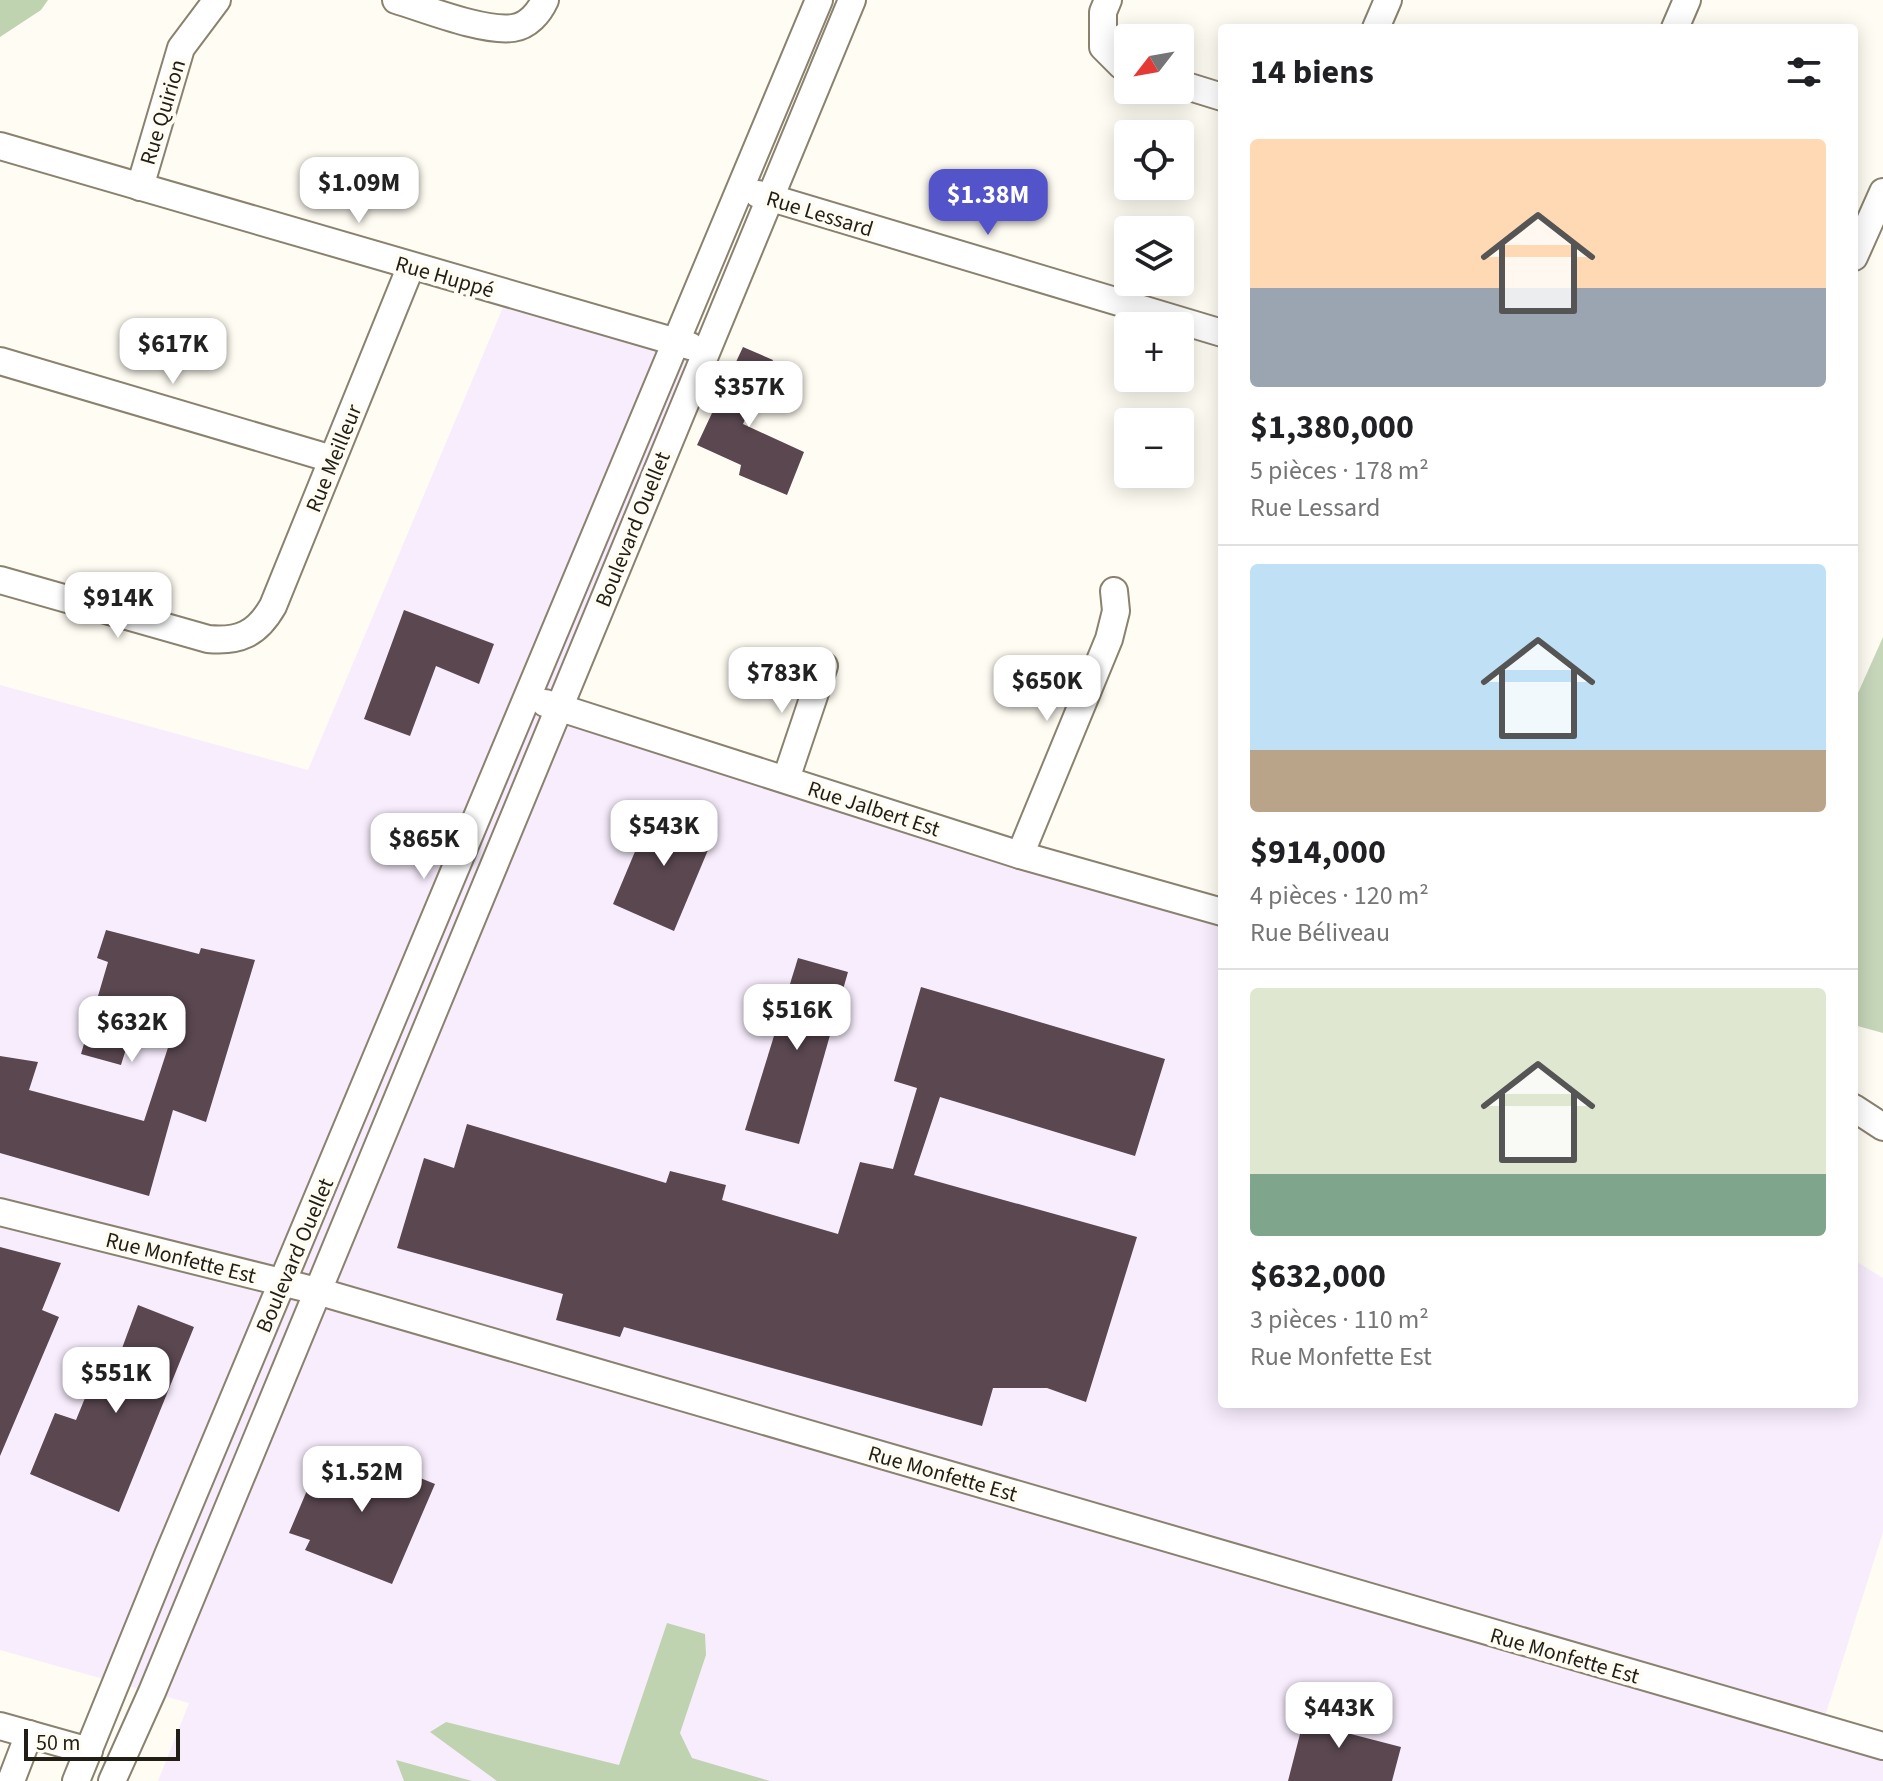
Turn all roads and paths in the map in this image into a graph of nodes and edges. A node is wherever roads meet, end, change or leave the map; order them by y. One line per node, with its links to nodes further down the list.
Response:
1 (217, 0): 15 (street, Rue Quirion)
2 (396, 0): 3 (street)
3 (545, 0)
4 (819, 0): 16 (street, Boulevard Ouellet)
5 (852, 0): 18 (street, Boulevard Ouellet)
6 (1108, 0): 11 (street)
7 (1388, 0): 9 (street)
8 (1687, 0): 10 (street)
9 (1378, 24)
10 (1677, 24)
11 (1114, 58)
12 (1194, 88): 13 (street)
13 (1218, 96)
14 (0, 146): 15 (street, Rue Huppé)
15 (140, 187): 20 (street, Rue Huppé)
16 (740, 189): 18 (street, Rue Lessard); 22 (street, Boulevard Ouellet)
17 (1883, 192): 19 (street)
18 (772, 198): 21 (street, Rue Lessard); 23 (street, Boulevard Ouellet)
19 (1858, 248)
20 (411, 266): 22 (street, Rue Huppé); 25 (street, Rue Meilleur)
21 (1218, 332)
22 (676, 342): 23 (street, Rue Huppé); 29 (street, Boulevard Ouellet)
23 (705, 350): 30 (street, Boulevard Ouellet)
24 (0, 361): 25 (street)
25 (332, 459): 26 (street, Rue Meilleur)
26 (0, 580)
27 (1114, 591): 32 (street)
28 (824, 666): 31 (street)
29 (527, 698): 30 (street, Rue Jalbert Est); 34 (street, Boulevard Ouellet)
30 (559, 707): 31 (street, Rue Jalbert Est); 35 (street, Boulevard Ouellet)
31 (786, 779): 32 (street, Rue Jalbert Est)
32 (1020, 855): 33 (street, Rue Jalbert Est)
33 (1218, 911)
34 (419, 955): 35 (street); 39 (street, Boulevard Ouellet)
35 (450, 969): 40 (street, Boulevard Ouellet)
36 (1858, 1111): 37 (street)
37 (1883, 1127)
38 (0, 1212): 39 (street, Rue Monfette Est)
39 (282, 1283): 40 (street, Rue Monfette Est); 41 (street, Boulevard Ouellet)
40 (317, 1291): 42 (street, Boulevard Ouellet); 45 (street, Rue Monfette Est)
41 (168, 1555): 42 (street); 46 (street, Boulevard Ouellet)
42 (202, 1567): 49 (street, Boulevard Ouellet)
43 (0, 1726): 44 (street)
44 (29, 1734): 46 (street); 47 (street)
45 (1883, 1746)
46 (89, 1751): 48 (street, Boulevard Ouellet)
47 (11, 1781)
48 (76, 1781)
49 (112, 1781)

